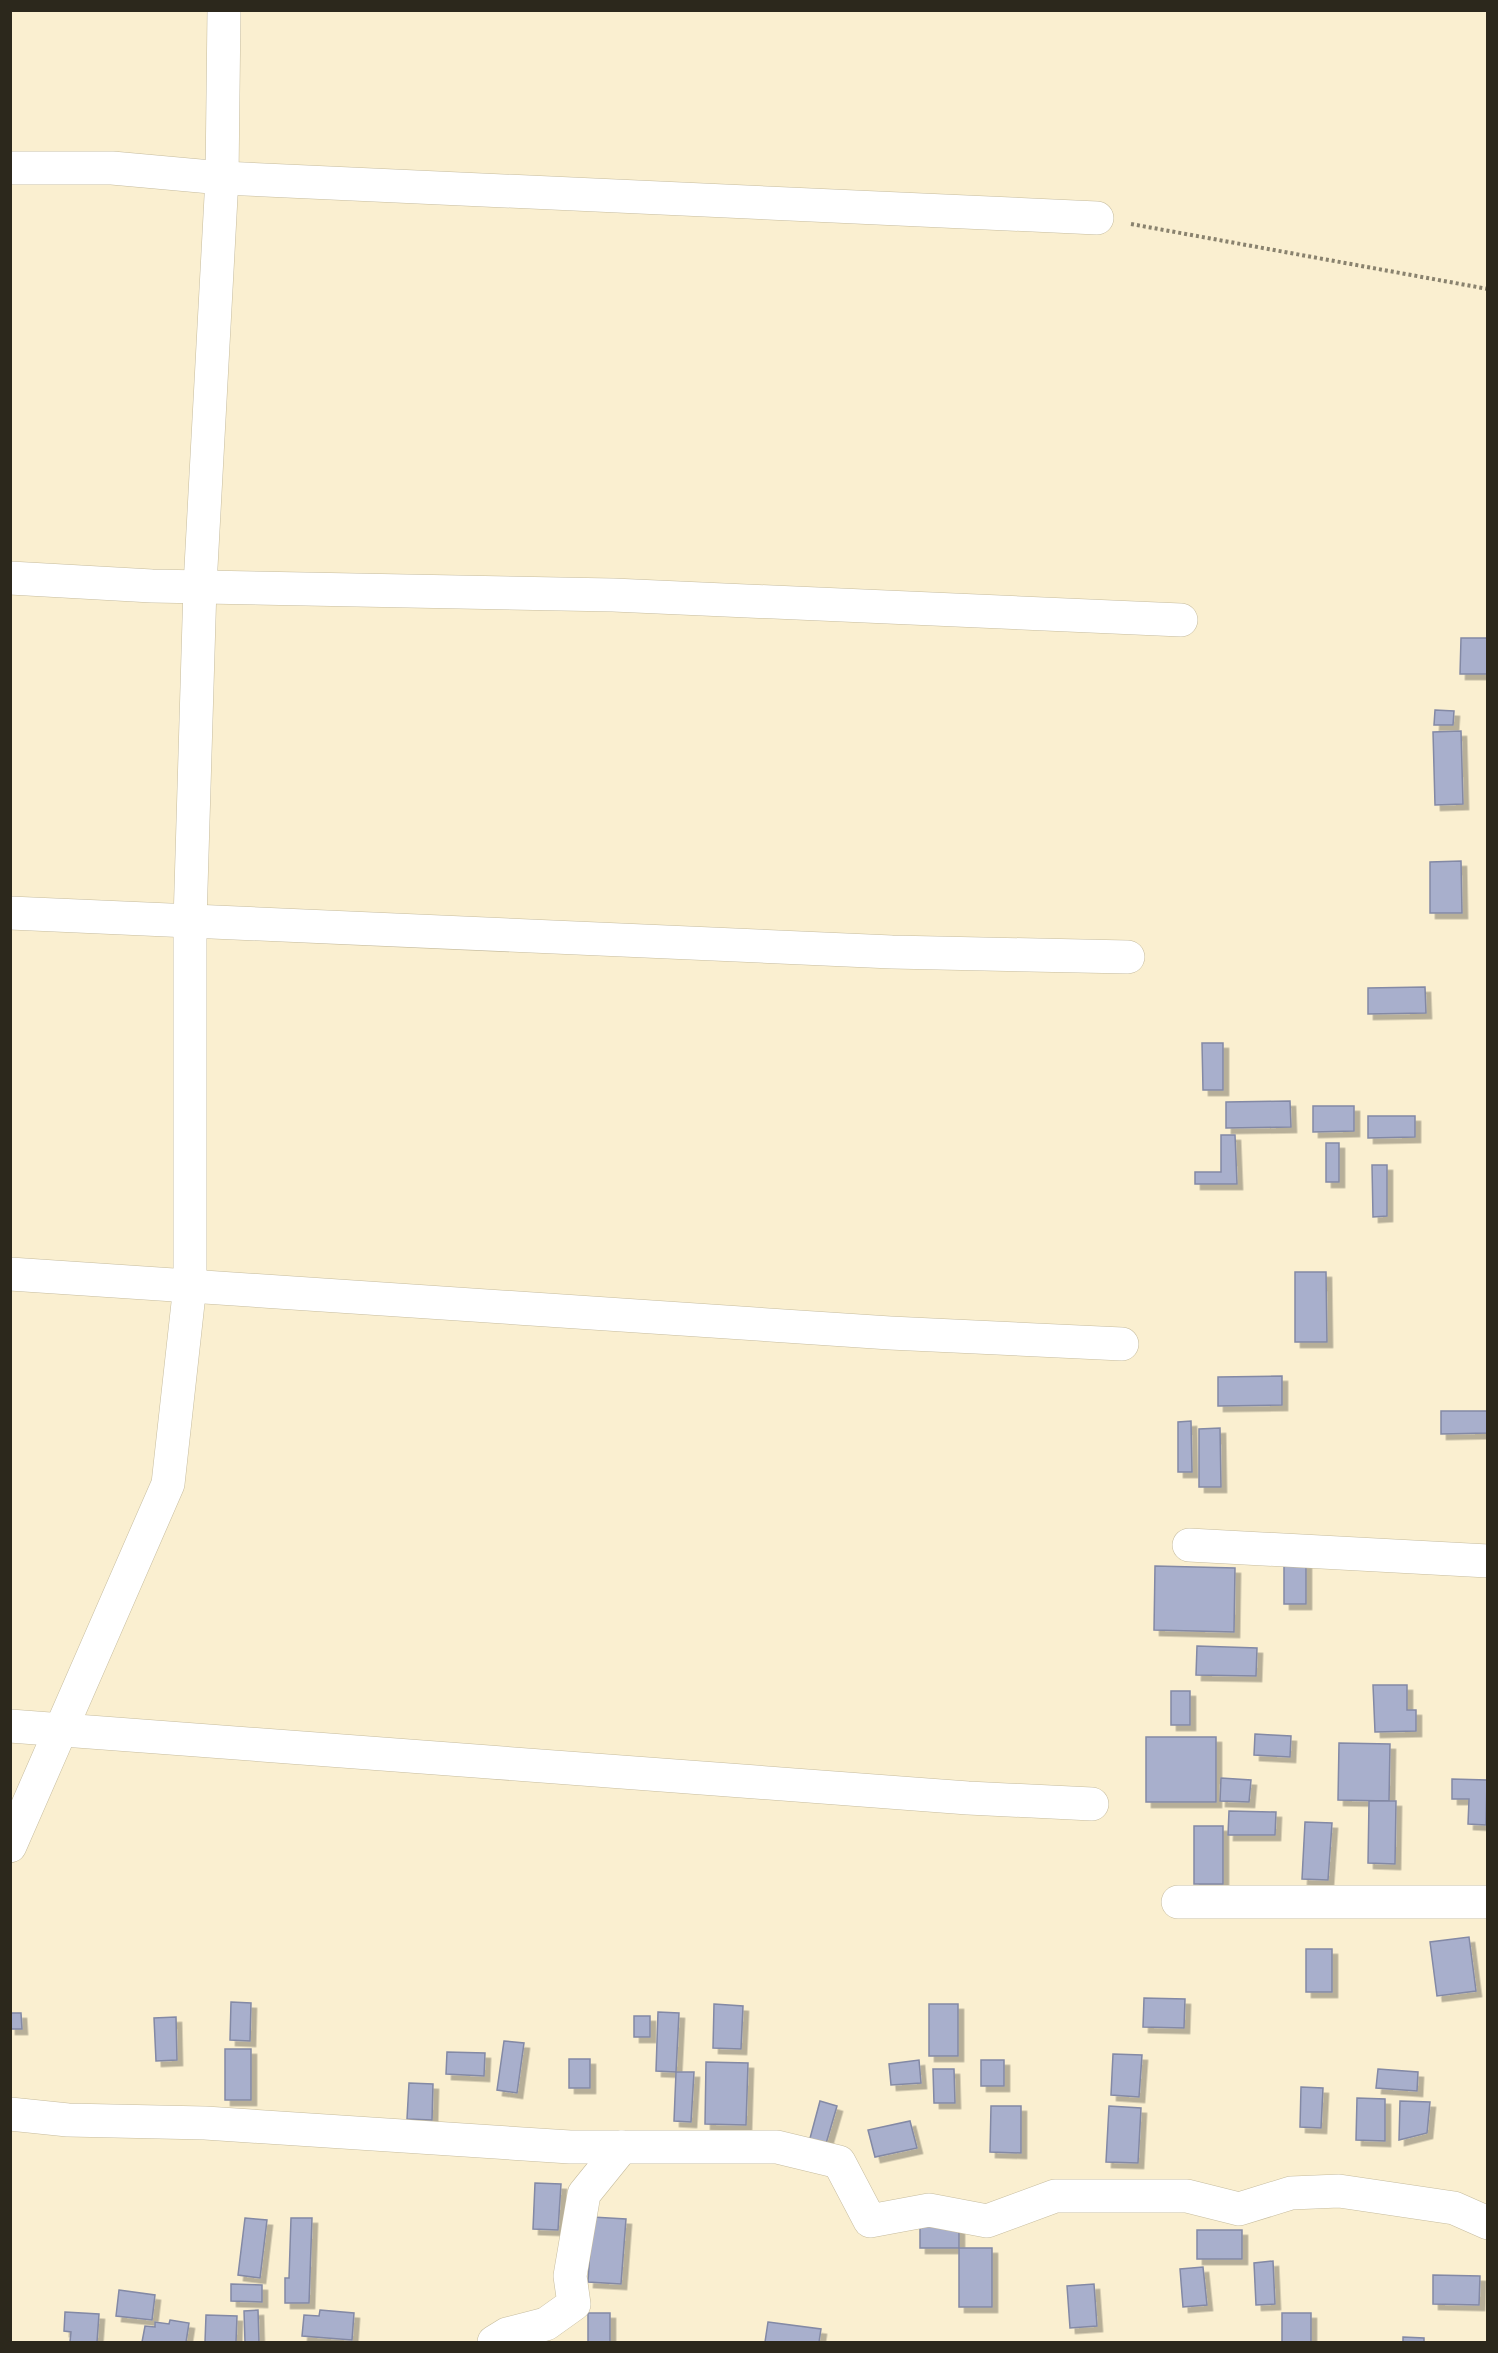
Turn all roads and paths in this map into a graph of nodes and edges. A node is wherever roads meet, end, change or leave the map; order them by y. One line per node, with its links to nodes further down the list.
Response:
1 (224, 10): 3 (street)
2 (10, 168): 3 (street)
3 (222, 178): 4 (street); 7 (street)
4 (1097, 218): 5 (path)
5 (1488, 289)
6 (10, 578): 7 (street)
7 (200, 586): 8 (street); 10 (street)
8 (1181, 620)
9 (10, 913): 10 (street)
10 (190, 922): 11 (street); 13 (street)
11 (1128, 957)
12 (10, 1274): 13 (street)
13 (190, 1285): 14 (street); 18 (street)
14 (1122, 1344)
15 (1189, 1545): 16 (street)
16 (1488, 1561)
17 (10, 1726): 18 (street)
18 (60, 1730): 19 (street); 20 (street)
19 (1092, 1804)
20 (10, 1846)
21 (1178, 1902): 22 (street)
22 (1488, 1902)
23 (10, 2114): 24 (street)
24 (622, 2147): 25 (street); 26 (street)
25 (1488, 2223)
26 (494, 2343)

